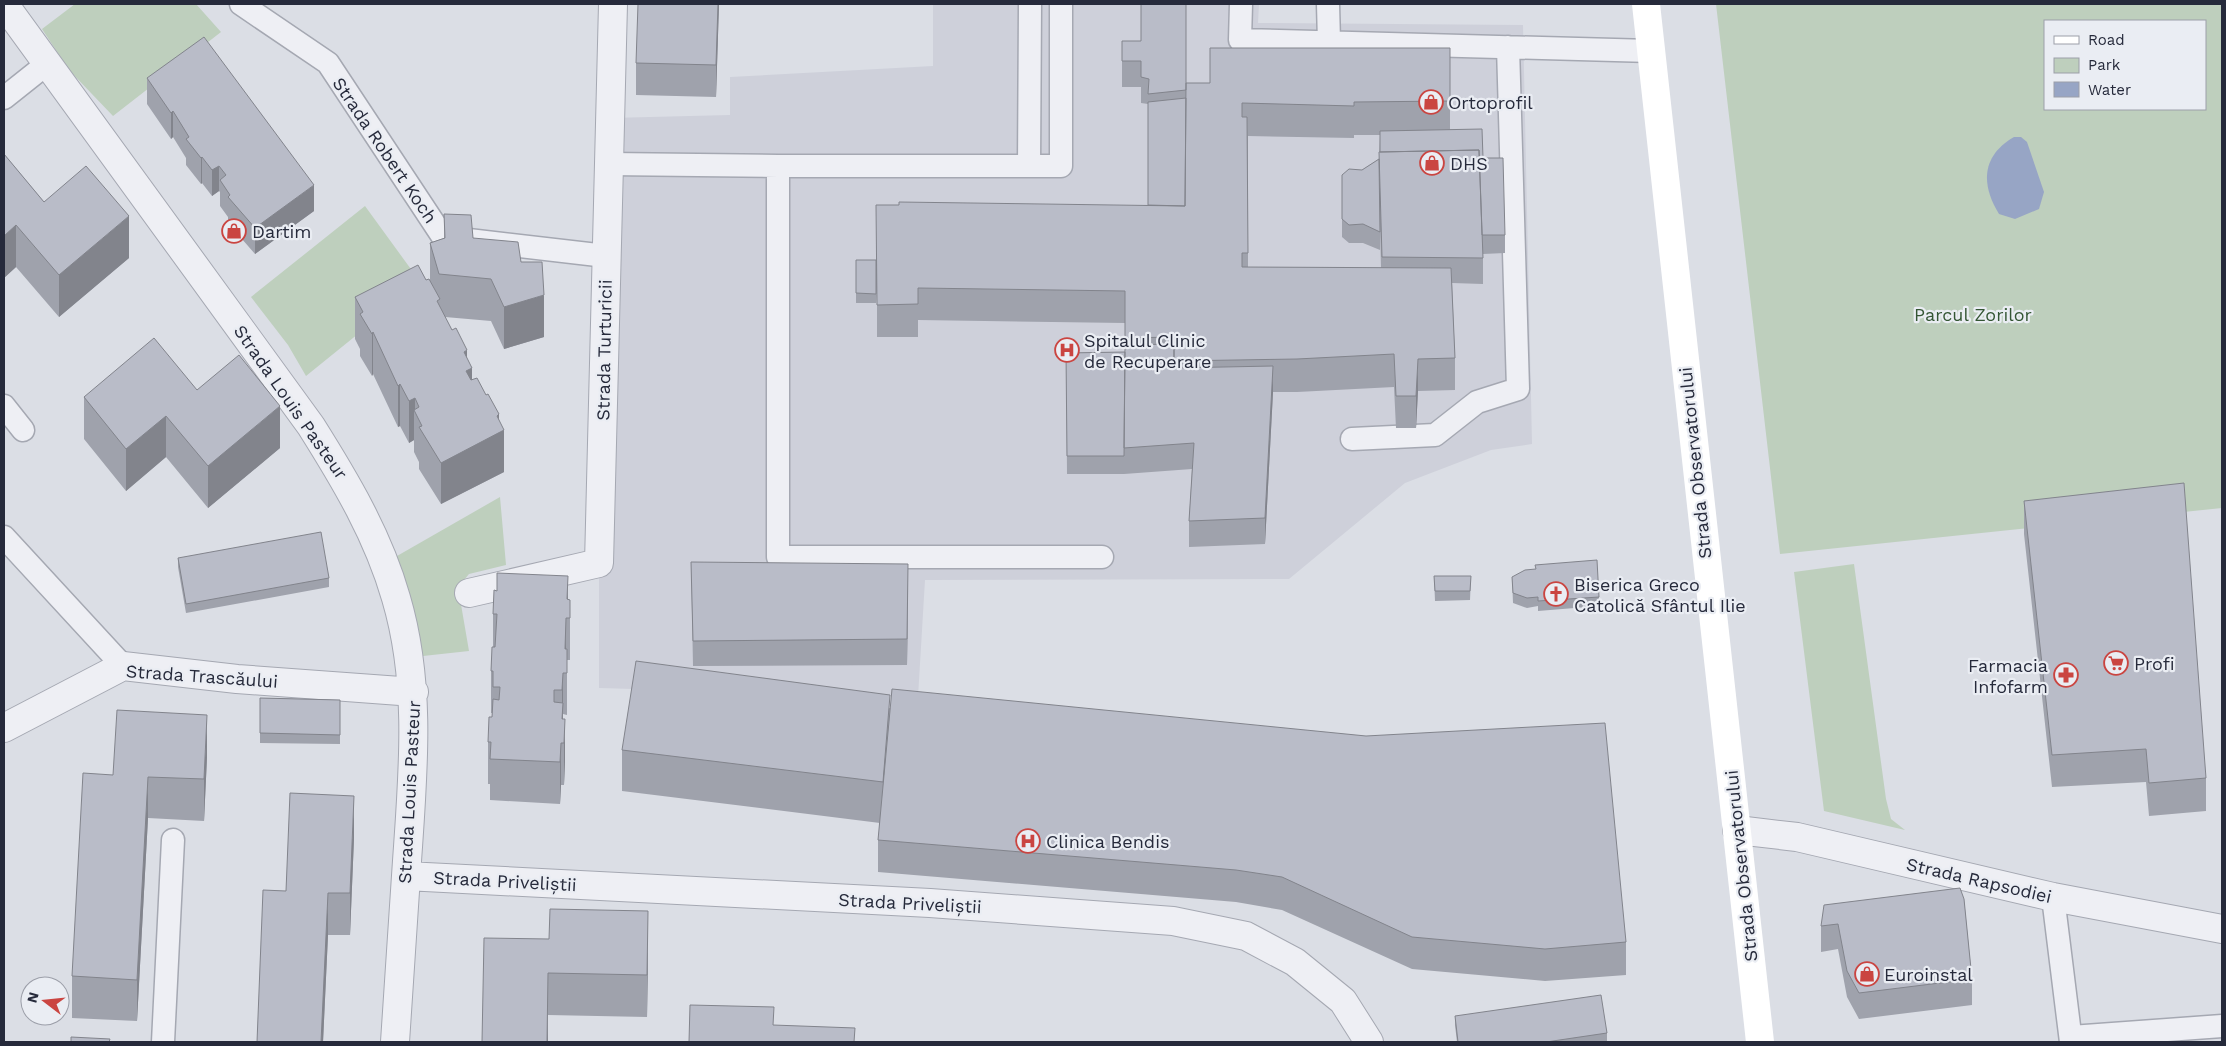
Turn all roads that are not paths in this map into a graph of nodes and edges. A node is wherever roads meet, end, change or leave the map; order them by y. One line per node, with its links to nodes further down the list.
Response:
1 (4, 4): 12 (street, Strada Louis Pasteur)
2 (241, 4): 17 (lane, Strada Robert Koch)
3 (614, 4): 14 (street, Strada Turturicii)
4 (1030, 4): 16 (lane)
5 (1061, 4): 16 (lane)
6 (1241, 4): 9 (lane)
7 (1328, 4): 9 (lane)
8 (1646, 4): 11 (main road, Strada Observatorului)
9 (1329, 42): 10 (lane)
10 (1508, 47): 11 (lane); 20 (lane)
11 (1651, 51): 27 (main road, Strada Observatorului)
12 (48, 63): 13 (lane); 25 (street, Strada Louis Pasteur)
13 (4, 98)
14 (609, 164): 15 (lane); 17 (street, Strada Turturicii)
15 (778, 166): 16 (lane); 22 (lane)
16 (1029, 166)
17 (606, 256): 23 (street, Strada Turturicii)
18 (4, 406): 19 (lane)
19 (23, 430)
20 (1352, 439)
21 (4, 537): 24 (lane)
22 (1102, 557)
23 (469, 593)
24 (123, 666): 25 (street, Strada Trascăului); 26 (street, Strada Trascăului)
25 (414, 692): 29 (street, Strada Louis Pasteur)
26 (4, 728)
27 (1737, 830): 30 (street, Strada Rapsodiei); 37 (main road, Strada Observatorului)
28 (174, 840): 34 (lane)
29 (406, 876): 35 (street, Strada Louis Pasteur); 36 (street, Strada Priveliștii)
30 (2053, 897): 31 (street, Strada Rapsodiei); 33 (lane)
31 (2222, 929)
32 (2222, 1026): 33 (lane)
33 (2071, 1040)
34 (163, 1042)
35 (395, 1042)
36 (1369, 1042)
37 (1760, 1042)

